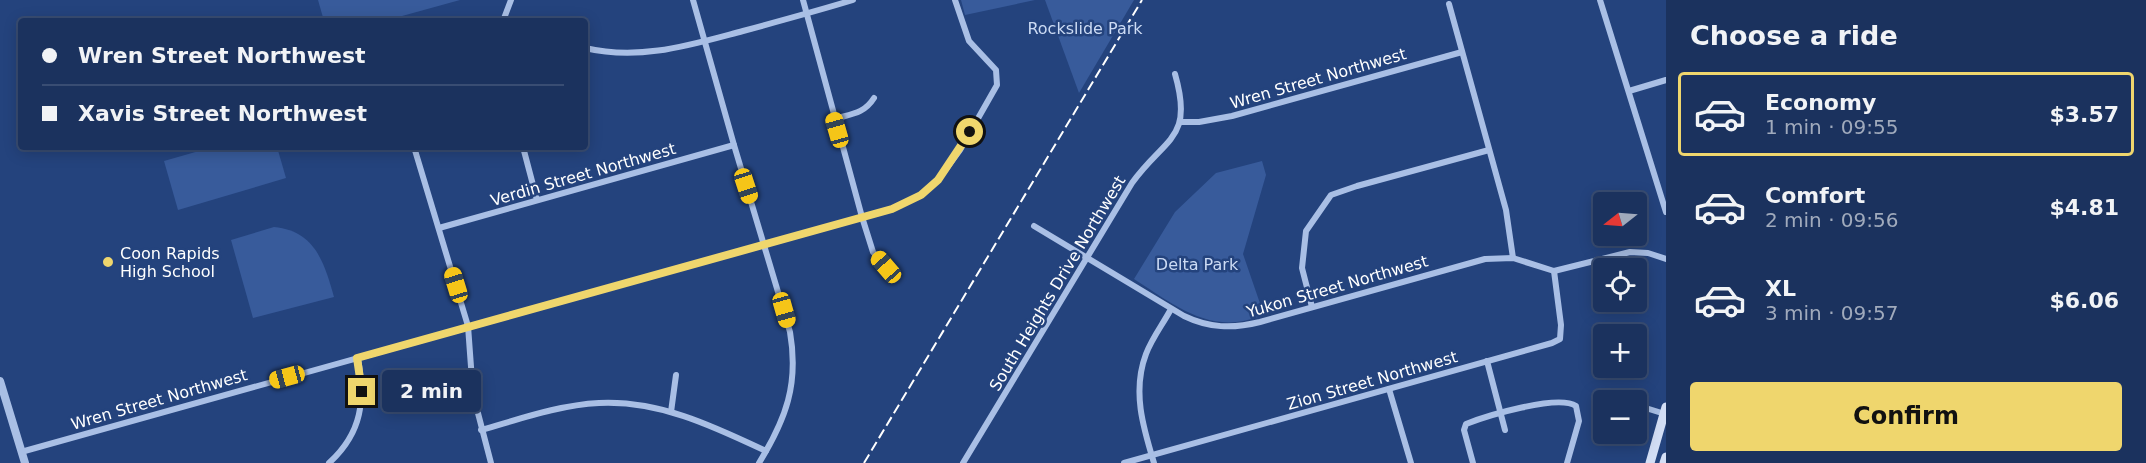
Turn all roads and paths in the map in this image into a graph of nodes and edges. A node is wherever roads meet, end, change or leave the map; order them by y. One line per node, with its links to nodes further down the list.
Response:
1 (511, 0): 9 (street)
2 (693, 0): 10 (street)
3 (802, 0): 8 (street)
4 (853, 0): 8 (street)
5 (955, 0): 25 (street, Wren Street Northwest)
6 (1600, 0): 15 (street)
7 (1449, 4): 12 (street)
8 (807, 14): 10 (street); 17 (street)
9 (505, 18)
10 (705, 41): 11 (street); 19 (street)
11 (588, 48)
12 (1462, 52): 18 (street, Wren Street Northwest); 22 (street)
13 (1175, 74): 18 (street)
14 (1666, 80): 15 (street)
15 (1629, 91): 24 (street)
16 (874, 98): 17 (street)
17 (834, 119): 25 (street)
18 (1180, 122): 29 (street, South Heights Drive Northwest)
19 (734, 146): 23 (street, Verdin Street Northwest); 28 (street)
20 (415, 150): 27 (street)
21 (524, 150): 23 (street)
22 (1489, 150): 30 (street); 34 (street)
23 (537, 200): 27 (street, Verdin Street Northwest)
24 (1666, 212)
25 (862, 217): 28 (street, Wren Street Northwest); 32 (street)
26 (1034, 226): 29 (street, Yukon Street Northwest)
27 (439, 228): 36 (street)
28 (765, 244): 36 (street, Wren Street Northwest); 48 (street)
29 (1088, 258): 35 (street, Yukon Street Northwest); 56 (street, South Heights Drive Northwest)
30 (1513, 258): 33 (street, Yukon Street Northwest); 34 (street, Yukon Street Northwest)
31 (1666, 259): 33 (street)
32 (886, 267)
33 (1554, 271): 38 (street, Zion Street Northwest)
34 (1312, 307): 35 (street, Yukon Street Northwest)
35 (1171, 309): 50 (street)
36 (468, 326): 37 (street, Wren Street Northwest); 46 (street)
37 (357, 358): 49 (street, Wren Street Northwest); 53 (street)
38 (1486, 361): 41 (street, Zion Street Northwest); 45 (street)
39 (676, 375): 43 (street)
40 (1, 387): 49 (street)
41 (1389, 389): 50 (street, Zion Street Northwest); 59 (street)
42 (1647, 408): 44 (street)
43 (670, 412): 46 (street); 48 (street)
44 (1665, 412): 62 (main road)
45 (1501, 414): 47 (street); 60 (street); 61 (street)
46 (481, 430): 54 (street)
47 (1505, 430)
48 (766, 451): 55 (street)
49 (21, 452): 52 (street)
50 (1151, 455): 57 (street, Zion Street Northwest); 58 (street)
51 (1666, 457): 63 (main road)
52 (25, 463)
53 (329, 463)
54 (491, 463)
55 (759, 463)
56 (963, 463)
57 (1124, 463)
58 (1154, 463)
59 (1411, 463)
60 (1473, 463)
61 (1567, 463)
62 (1650, 463)
63 (1664, 463)

